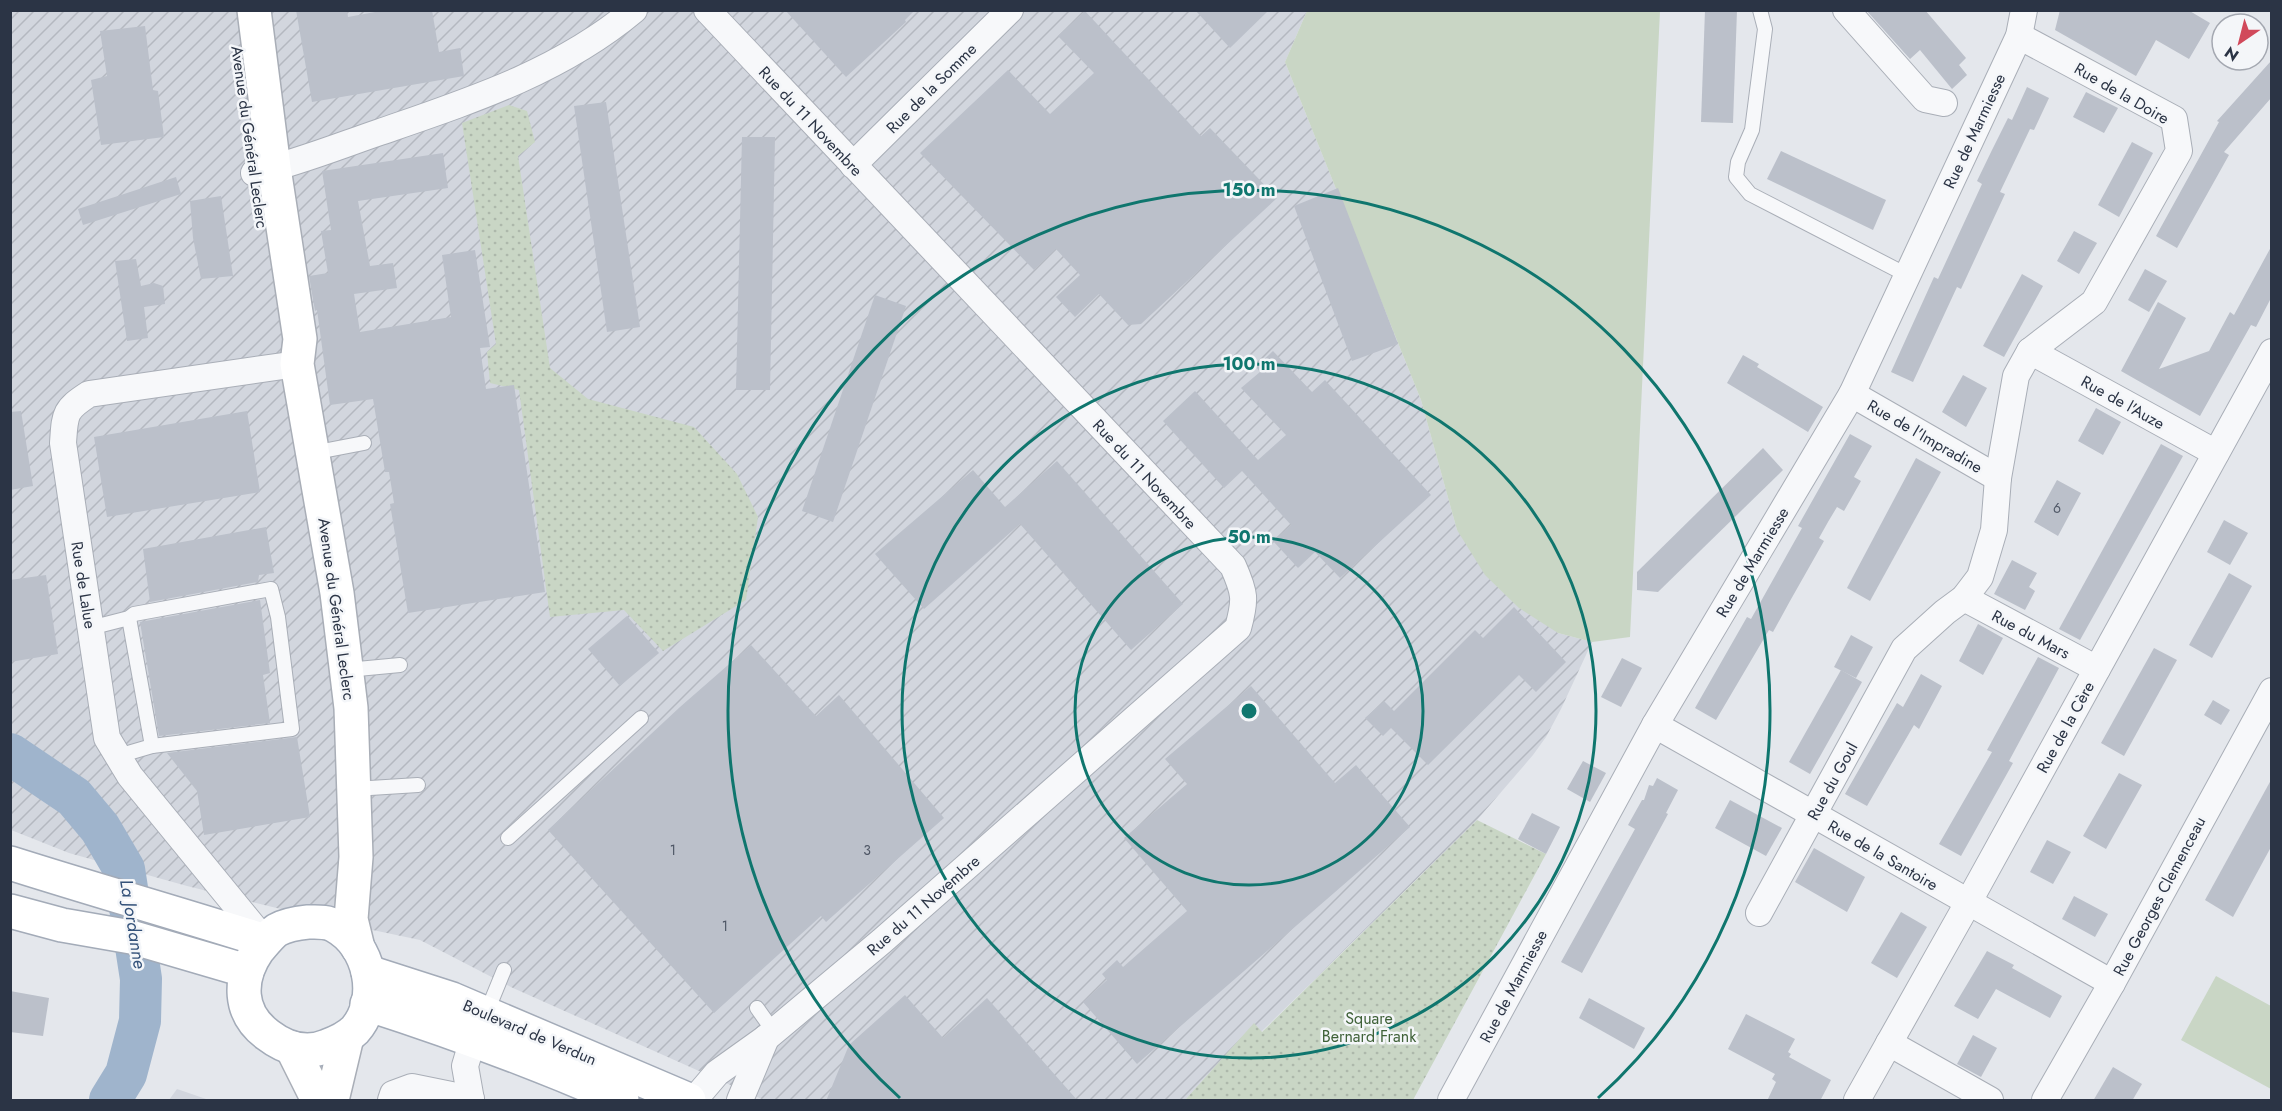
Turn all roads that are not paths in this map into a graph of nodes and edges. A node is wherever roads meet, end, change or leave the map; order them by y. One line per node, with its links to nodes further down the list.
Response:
1 (234, 10): 12 (main road, Avenue du Général Leclerc)
2 (254, 10): 12 (main road, Avenue du Général Leclerc)
3 (634, 10): 12 (street)
4 (707, 10): 11 (street, Rue du 11 Novembre)
5 (1010, 10): 11 (street, Rue de la Somme)
6 (1760, 10): 13 (lane)
7 (1846, 10): 10 (street)
8 (2024, 10): 9 (street, Rue de Marmiesse)
9 (2019, 36): 13 (street, Rue de Marmiesse); 14 (street, Rue de la Doire)
10 (1944, 103)
11 (853, 165): 51 (street, Rue du 11 Novembre)
12 (264, 170): 16 (main road, Avenue du Général Leclerc)
13 (1907, 275): 17 (street, Rue de Marmiesse)
14 (2030, 351): 20 (street, Rue de l'Auze); 21 (street, Rue du Goul)
15 (2271, 352): 20 (street, Rue de la Cère)
16 (297, 364): 19 (main road, Avenue du Général Leclerc); 24 (street, Rue de Lalue)
17 (1852, 394): 21 (street, Rue de l'Impradine); 30 (street, Rue de Marmiesse)
18 (364, 443): 19 (lane)
19 (312, 453): 27 (main road, Avenue du Général Leclerc)
20 (2216, 453): 26 (street, Rue de la Cère)
21 (1998, 478): 22 (street, Rue du Goul)
22 (1964, 598): 26 (street, Rue du Mars); 35 (street, Rue du Goul)
23 (129, 618): 24 (lane); 31 (lane); 31 (lane)
24 (90, 628): 32 (street, Rue de Lalue)
25 (400, 665): 27 (lane)
26 (2097, 669): 39 (street, Rue de la Cère)
27 (347, 670): 34 (main road, Avenue du Général Leclerc)
28 (2271, 691): 47 (street, Rue Georges Clemenceau)
29 (641, 718): 36 (lane)
30 (1655, 725): 35 (street, Rue de la Santoire); 63 (street, Rue de Marmiesse)
31 (152, 746): 32 (lane)
32 (118, 756): 43 (street, Rue de Lalue)
33 (418, 785): 34 (lane)
34 (354, 789): 37 (main road, Avenue du Général Leclerc)
35 (1813, 815): 39 (street, Rue de la Santoire); 41 (street, Rue du Goul)
36 (508, 838)
37 (356, 857): 42 (main road); 44 (main road, Avenue du Général Leclerc)
38 (10, 863): 43 (main road)
39 (1968, 903): 47 (street, Rue de la Santoire); 53 (street, Rue de la Cère)
40 (10, 911): 46 (main road)
41 (1759, 913)
42 (308, 922): 43 (main road); 44 (main road)
43 (265, 941): 46 (main road)
44 (363, 960): 48 (main road); 50 (main road, Boulevard de Verdun)
45 (504, 970): 50 (lane)
46 (247, 971): 54 (main road)
47 (2112, 983): 66 (street, Rue Georges Clemenceau)
48 (367, 1004): 50 (main road, Boulevard de Verdun); 52 (main road)
49 (756, 1008): 51 (lane)
50 (480, 1026): 55 (street); 59 (main road, Boulevard de Verdun); 60 (main road, Boulevard de Verdun)
51 (770, 1035): 61 (street, Rue du 11 Novembre); 62 (street, Rue du 11 Novembre)
52 (347, 1037): 54 (main road); 57 (main road)
53 (1889, 1043): 64 (street, Rue de la Cère); 65 (street)
54 (292, 1048): 56 (main road)
55 (471, 1100): 58 (street)
56 (318, 1101)
57 (332, 1101)
58 (391, 1101)
59 (622, 1101)
60 (689, 1101)
61 (694, 1101)
62 (740, 1101)
63 (1451, 1101)
64 (1857, 1101)
65 (1990, 1101)
66 (2045, 1101)

